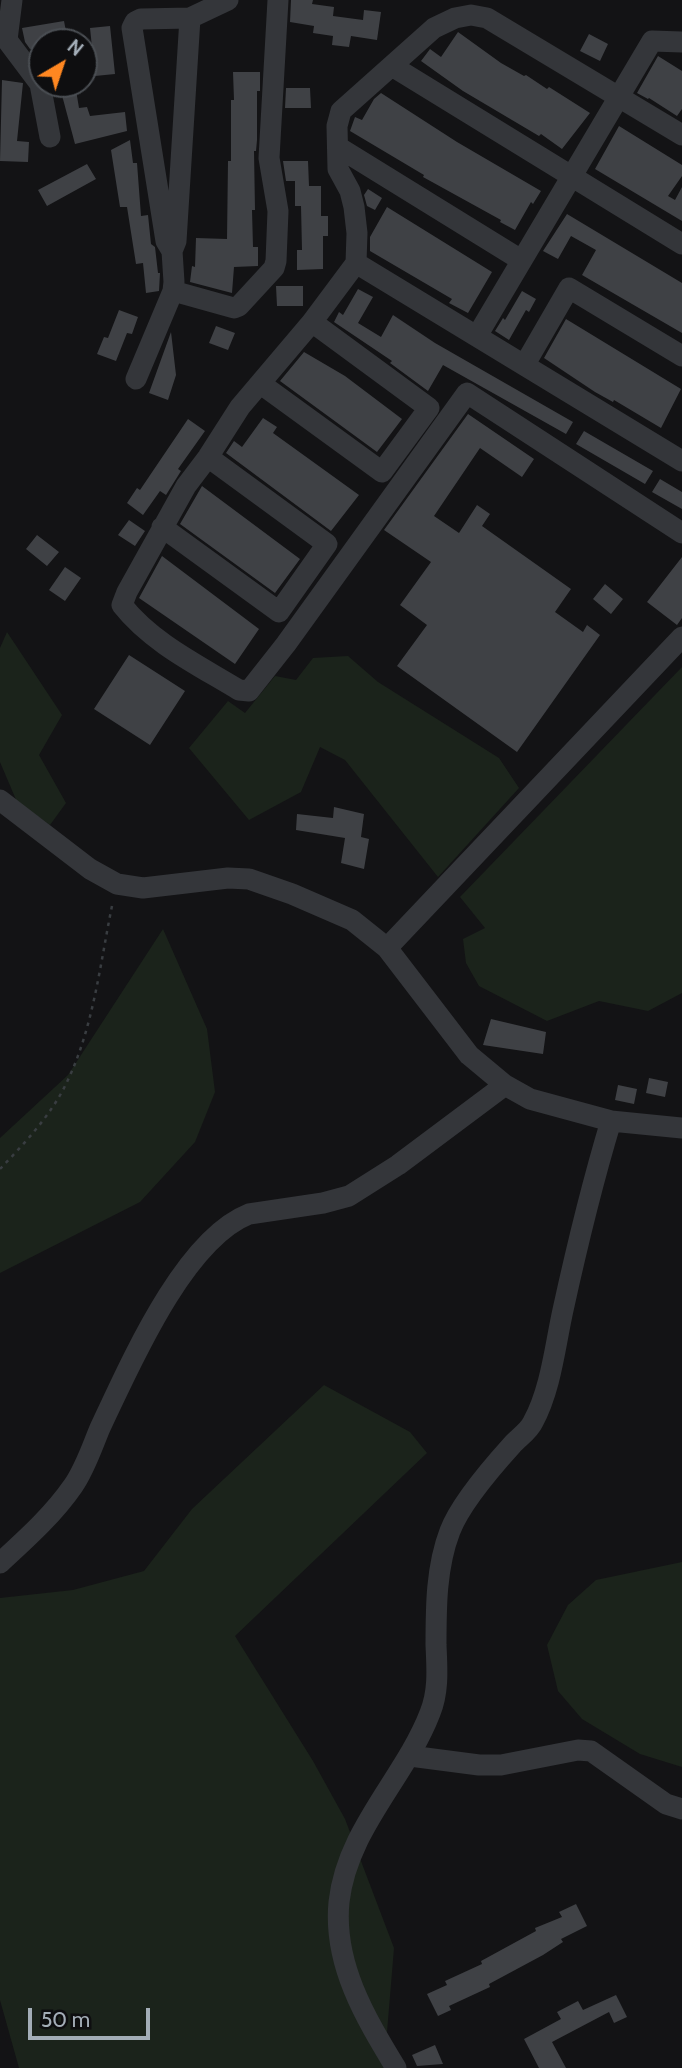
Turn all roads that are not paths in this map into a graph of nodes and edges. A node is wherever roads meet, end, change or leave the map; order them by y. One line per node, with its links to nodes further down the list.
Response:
1 (12, 0): 9 (street)
2 (228, 0): 4 (street)
3 (278, 0): 16 (street)
4 (190, 18): 13 (street); 13 (street)
5 (682, 42): 7 (street)
6 (391, 66): 7 (street); 10 (street); 11 (street)
7 (618, 95): 8 (street); 11 (street)
8 (682, 135)
9 (50, 137)
10 (338, 147): 14 (street); 15 (street)
11 (570, 176): 12 (street); 14 (street)
12 (682, 244)
13 (172, 251): 16 (street)
14 (521, 260): 18 (street)
15 (356, 263): 17 (street); 18 (street)
16 (173, 291): 21 (street)
17 (312, 322): 22 (street); 22 (street)
18 (477, 336): 20 (street)
19 (682, 356): 20 (street)
20 (525, 364): 24 (street)
21 (136, 379)
22 (261, 384): 23 (street)
23 (208, 457): 25 (street); 25 (street)
24 (682, 461)
25 (162, 527): 26 (street)
26 (682, 533)
27 (682, 637): 29 (street)
28 (0, 800): 29 (street)
29 (387, 948): 30 (street)
30 (505, 1085): 31 (street); 33 (street)
31 (611, 1121): 32 (street); 34 (street)
32 (682, 1128)
33 (0, 1563)
34 (410, 1756): 35 (street); 36 (street)
35 (682, 1809)
36 (396, 2068)

